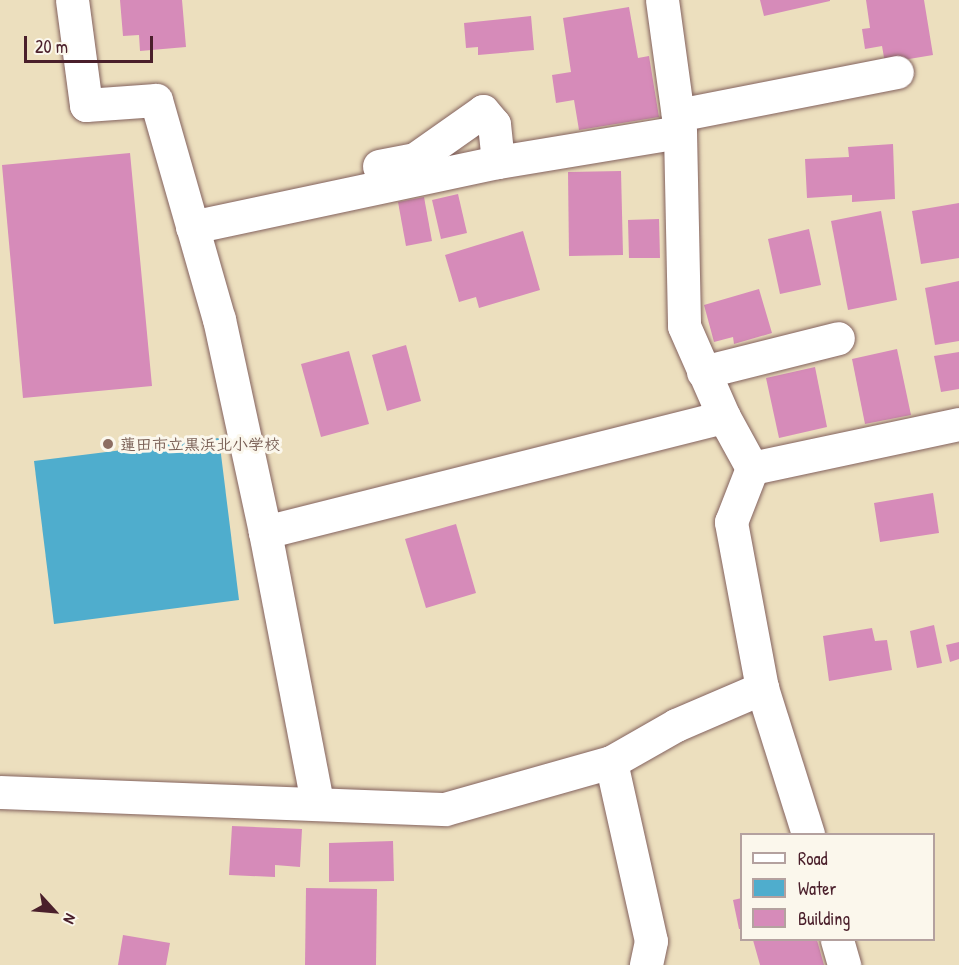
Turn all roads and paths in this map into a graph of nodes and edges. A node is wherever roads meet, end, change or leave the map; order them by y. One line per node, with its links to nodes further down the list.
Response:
1 (72, 0): 6 (street)
2 (662, 0): 4 (street)
3 (897, 72): 4 (street)
4 (679, 124): 5 (street); 8 (street)
5 (498, 162): 6 (street); 6 (street)
6 (189, 217): 12 (street)
7 (838, 338): 8 (street)
8 (704, 372): 9 (street)
9 (724, 417): 11 (street); 12 (street)
10 (959, 424): 11 (street)
11 (752, 468): 13 (street)
12 (265, 532): 16 (street)
13 (762, 688): 14 (street); 17 (street)
14 (611, 762): 16 (street); 19 (street)
15 (0, 792): 16 (street)
16 (317, 802)
17 (808, 833)
18 (838, 941): 20 (street)
19 (646, 965)
20 (844, 965)

